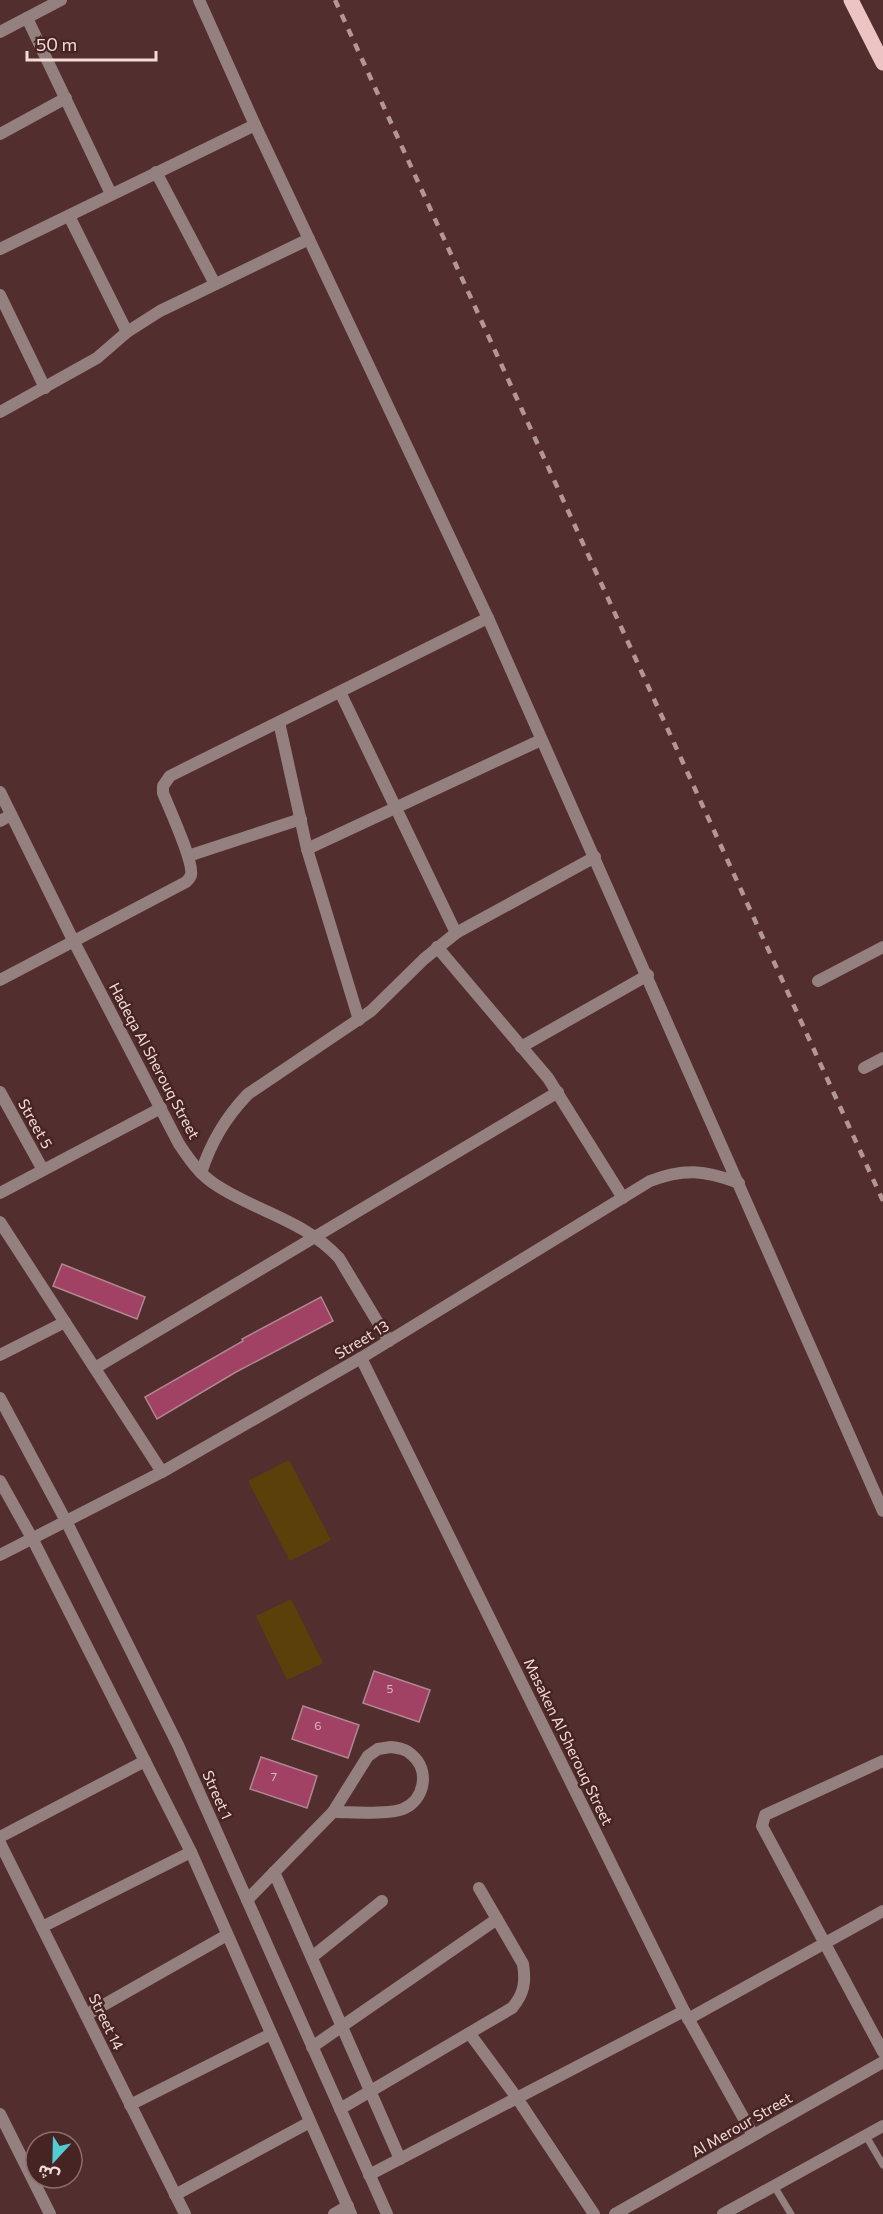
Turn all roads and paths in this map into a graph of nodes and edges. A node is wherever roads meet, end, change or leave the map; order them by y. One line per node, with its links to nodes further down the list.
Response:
1 (61, 0): 4 (street)
2 (199, 0): 8 (street)
3 (851, 0): 6 (main road)
4 (27, 18): 5 (street); 7 (street)
5 (0, 32)
6 (883, 63)
7 (66, 98): 9 (street); 11 (street)
8 (255, 125): 10 (street); 13 (street)
9 (0, 134)
10 (156, 172): 11 (street); 15 (street)
11 (111, 194): 12 (street)
12 (69, 216): 14 (street); 17 (street)
13 (309, 239): 15 (street); 20 (street)
14 (0, 249)
15 (216, 284): 17 (street)
16 (0, 295): 18 (street)
17 (127, 332): 18 (street)
18 (45, 388): 19 (street)
19 (0, 412)
20 (488, 618): 21 (street); 23 (street)
21 (340, 692): 22 (street); 25 (street)
22 (279, 722): 27 (street); 29 (street)
23 (541, 740): 25 (street); 30 (street)
24 (0, 792): 26 (street, Hadeqa Al Sherouq Street)
25 (397, 808): 28 (street); 31 (street)
26 (5, 818): 32 (street, Hadeqa Al Sherouq Street)
27 (301, 819): 28 (street); 29 (street)
28 (307, 849): 38 (street)
29 (188, 856): 32 (street)
30 (595, 857): 31 (street); 35 (street)
31 (456, 933): 33 (street)
32 (73, 940): 36 (street); 44 (street, Hadeqa Al Sherouq Street)
33 (437, 947): 38 (street); 39 (street)
34 (883, 947): 37 (street)
35 (648, 975): 39 (street); 47 (street)
36 (0, 980)
37 (818, 981)
38 (359, 1020): 46 (street)
39 (521, 1047): 43 (street)
40 (883, 1058): 41 (street)
41 (864, 1068)
42 (0, 1092): 45 (street, Street 5)
43 (558, 1092): 49 (street); 51 (street)
44 (161, 1108): 45 (street); 46 (street, Hadeqa Al Sherouq Street)
45 (43, 1170): 48 (street)
46 (201, 1173): 51 (street, Hadeqa Al Sherouq Street)
47 (739, 1183): 49 (street, Street 13); 60 (street)
48 (0, 1193)
49 (624, 1198): 53 (street, Street 13)
50 (0, 1221): 52 (street)
51 (316, 1236): 53 (street, Hadeqa Al Sherouq Street); 56 (street)
52 (65, 1322): 54 (street); 56 (street)
53 (389, 1341): 55 (street, Street 13)
54 (0, 1355)
55 (362, 1358): 58 (street, Street 13); 81 (street, Masaken Al Sherouq Street)
56 (95, 1368): 58 (street)
57 (0, 1398): 61 (street, Street 1)
58 (162, 1472): 61 (street, Street 13)
59 (0, 1481): 62 (street)
60 (883, 1511)
61 (66, 1521): 62 (street, Street 13); 72 (street, Street 1)
62 (32, 1538): 63 (street, Street 13); 64 (street)
63 (0, 1555)
64 (145, 1761): 67 (street); 69 (street)
65 (883, 1761): 78 (street)
66 (333, 1812): 66 (street); 70 (street)
67 (0, 1838)
68 (0, 1844): 76 (street, Street 14)
69 (190, 1852): 76 (street); 77 (street)
70 (274, 1872): 72 (street); 79 (street)
71 (479, 1888): 75 (street)
72 (247, 1900): 85 (street, Street 1)
73 (382, 1901): 79 (street)
74 (883, 1911): 78 (street)
75 (497, 1919): 82 (street); 84 (street)
76 (42, 1927): 80 (street, Street 14)
77 (227, 1935): 80 (street); 83 (street)
78 (825, 1943): 81 (street); 86 (street)
79 (312, 1957): 82 (street)
80 (86, 2015): 90 (street, Street 14)
81 (686, 2015): 89 (street); 95 (street, Masaken Al Sherouq Street)
82 (342, 2027): 85 (street); 88 (street)
83 (271, 2034): 90 (street); 93 (street)
84 (470, 2034): 88 (street); 89 (street)
85 (312, 2048): 91 (street, Street 1)
86 (883, 2052)
87 (883, 2062): 95 (street, Al Merour Street)
88 (370, 2091): 91 (street); 97 (street)
89 (517, 2098): 97 (street); 107 (street)
90 (130, 2105): 101 (street, Street 14)
91 (340, 2109): 99 (street, Street 1)
92 (0, 2114): 103 (street)
93 (310, 2122): 101 (street); 102 (street)
94 (883, 2126): 96 (street)
95 (753, 2135): 108 (street, Al Merour Street)
96 (866, 2136): 98 (lane); 100 (street)
97 (400, 2159): 99 (street)
98 (883, 2165)
99 (369, 2175): 106 (street, Street 1)
100 (774, 2186): 109 (street); 110 (lane)
101 (175, 2195): 104 (street, Street 14)
102 (350, 2210): 105 (street)
103 (50, 2214)
104 (185, 2214)
105 (334, 2214)
106 (387, 2214)
107 (594, 2214)
108 (615, 2214)
109 (723, 2214)
110 (791, 2214)

